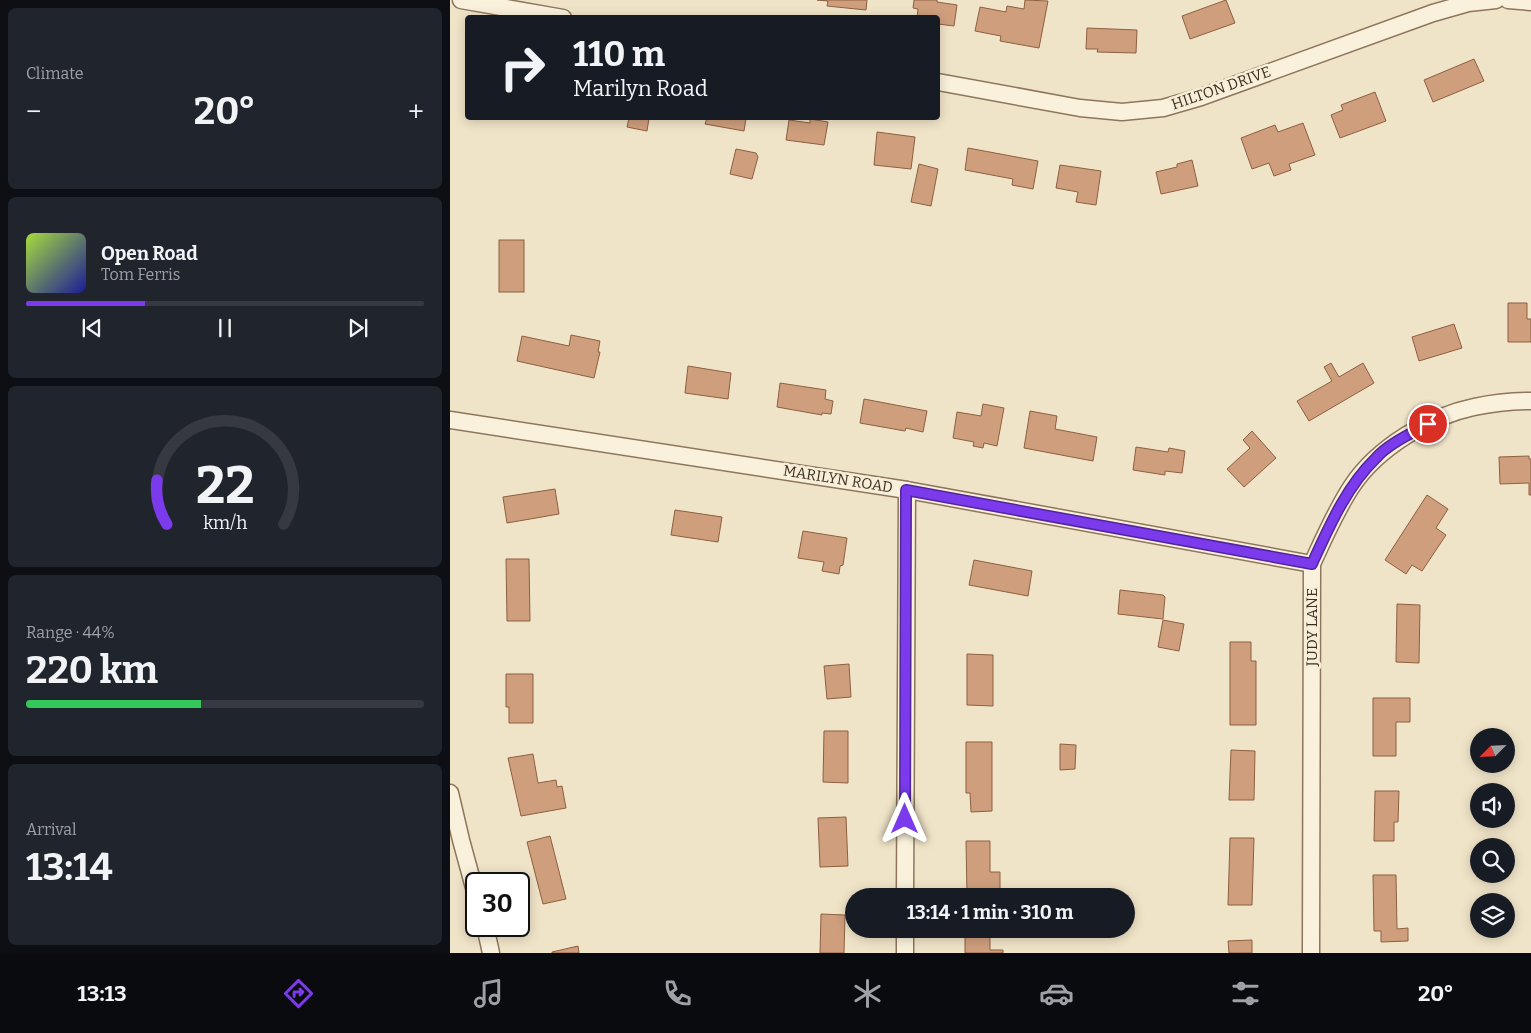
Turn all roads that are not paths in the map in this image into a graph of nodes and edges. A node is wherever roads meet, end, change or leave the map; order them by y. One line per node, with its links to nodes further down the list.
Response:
1 (461, 0): 5 (street)
2 (1496, 0): 6 (street, HILTON DRIVE)
3 (1508, 0): 4 (street)
4 (1531, 2)
5 (546, 15)
6 (940, 82)
7 (1531, 401): 10 (street, JUDY LANE)
8 (450, 420): 9 (street, MARILYN ROAD)
9 (906, 490): 10 (street, MARILYN ROAD); 13 (street)
10 (1312, 564): 18 (street, JUDY LANE)
11 (450, 793): 12 (street)
12 (470, 872)
13 (905, 888)
14 (487, 937): 16 (street)
15 (905, 938): 17 (street)
16 (491, 953)
17 (905, 953)
18 (1311, 953)

